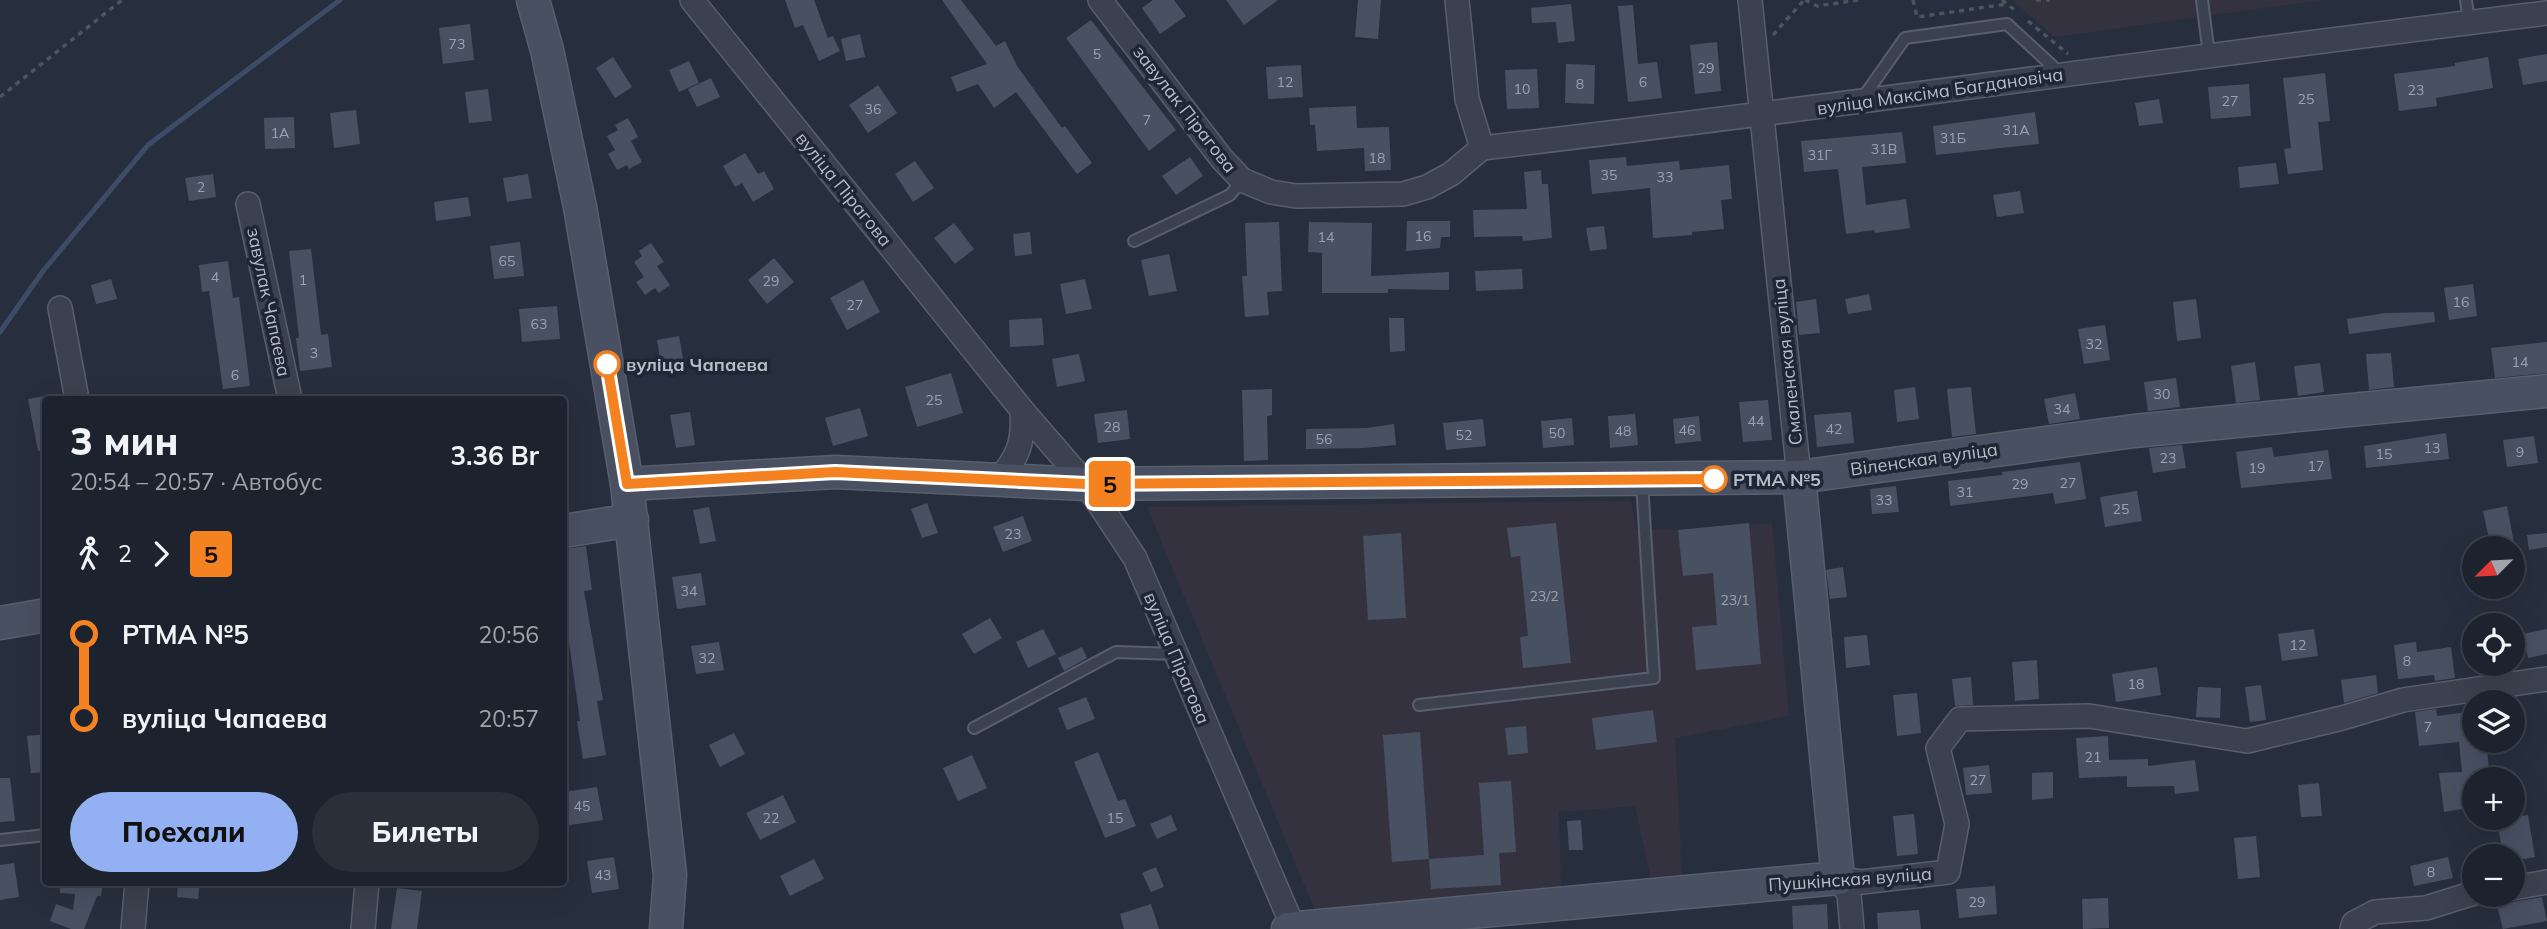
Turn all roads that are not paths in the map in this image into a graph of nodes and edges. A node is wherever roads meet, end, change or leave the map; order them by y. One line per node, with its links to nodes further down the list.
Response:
1 (534, 0): 25 (street)
2 (692, 0): 21 (street, вуліца Пірагова)
3 (1100, 0): 14 (street, завулак Пірагова)
4 (1457, 0): 13 (street)
5 (1750, 0): 12 (street, Смаленская вуліца)
6 (2202, 0): 9 (lane)
7 (2468, 11): 8 (street, вуліца Максіма Багдановіча); 9 (street, вуліца Максіма Багдановіча)
8 (2547, 13)
9 (2209, 55): 10 (street, вуліца Максіма Багдановіча)
10 (2068, 67): 11 (street, вуліца Максіма Багдановіча); 11 (lane)
11 (1860, 102): 12 (street, вуліца Максіма Багдановіча)
12 (1762, 115): 13 (street, вуліца Максіма Багдановіча); 22 (street, Смаленская вуліца)
13 (1482, 148): 14 (street, завулак Пірагова)
14 (1242, 180): 16 (lane)
15 (248, 204): 20 (street, завулак Чапаева)
16 (1134, 241)
17 (60, 308): 19 (street)
18 (2547, 391): 22 (street, Віленская вуліца)
19 (76, 396)
20 (289, 396)
21 (1022, 410): 23 (street); 26 (street, вуліца Пірагова)
22 (1799, 477): 24 (street, Віленская вуліца); 37 (street, Смаленская вуліца)
23 (998, 480): 25 (street, Віленская вуліца); 26 (street, Віленская вуліца)
24 (1642, 480): 26 (street, Віленская вуліца); 33 (lane)
25 (627, 484): 27 (street)
26 (1086, 484): 31 (street, вуліца Пірагова)
27 (632, 520): 28 (street); 45 (street)
28 (567, 531)
29 (42, 616): 30 (street)
30 (0, 623)
31 (1175, 653): 34 (lane); 46 (street, вуліца Пірагова)
32 (2547, 678): 37 (street, Пушкінская вуліца)
33 (1419, 705)
34 (974, 729)
35 (42, 835): 36 (lane)
36 (0, 840)
37 (1838, 878): 46 (street, Пушкінская вуліца); 47 (street, Смаленская вуліца)
38 (2547, 882): 39 (street)
39 (2525, 885)
40 (138, 886): 43 (street)
41 (367, 886): 44 (street)
42 (2462, 897): 48 (street)
43 (133, 929)
44 (363, 929)
45 (666, 929)
46 (1292, 929)
47 (1852, 929)
48 (2352, 929)

